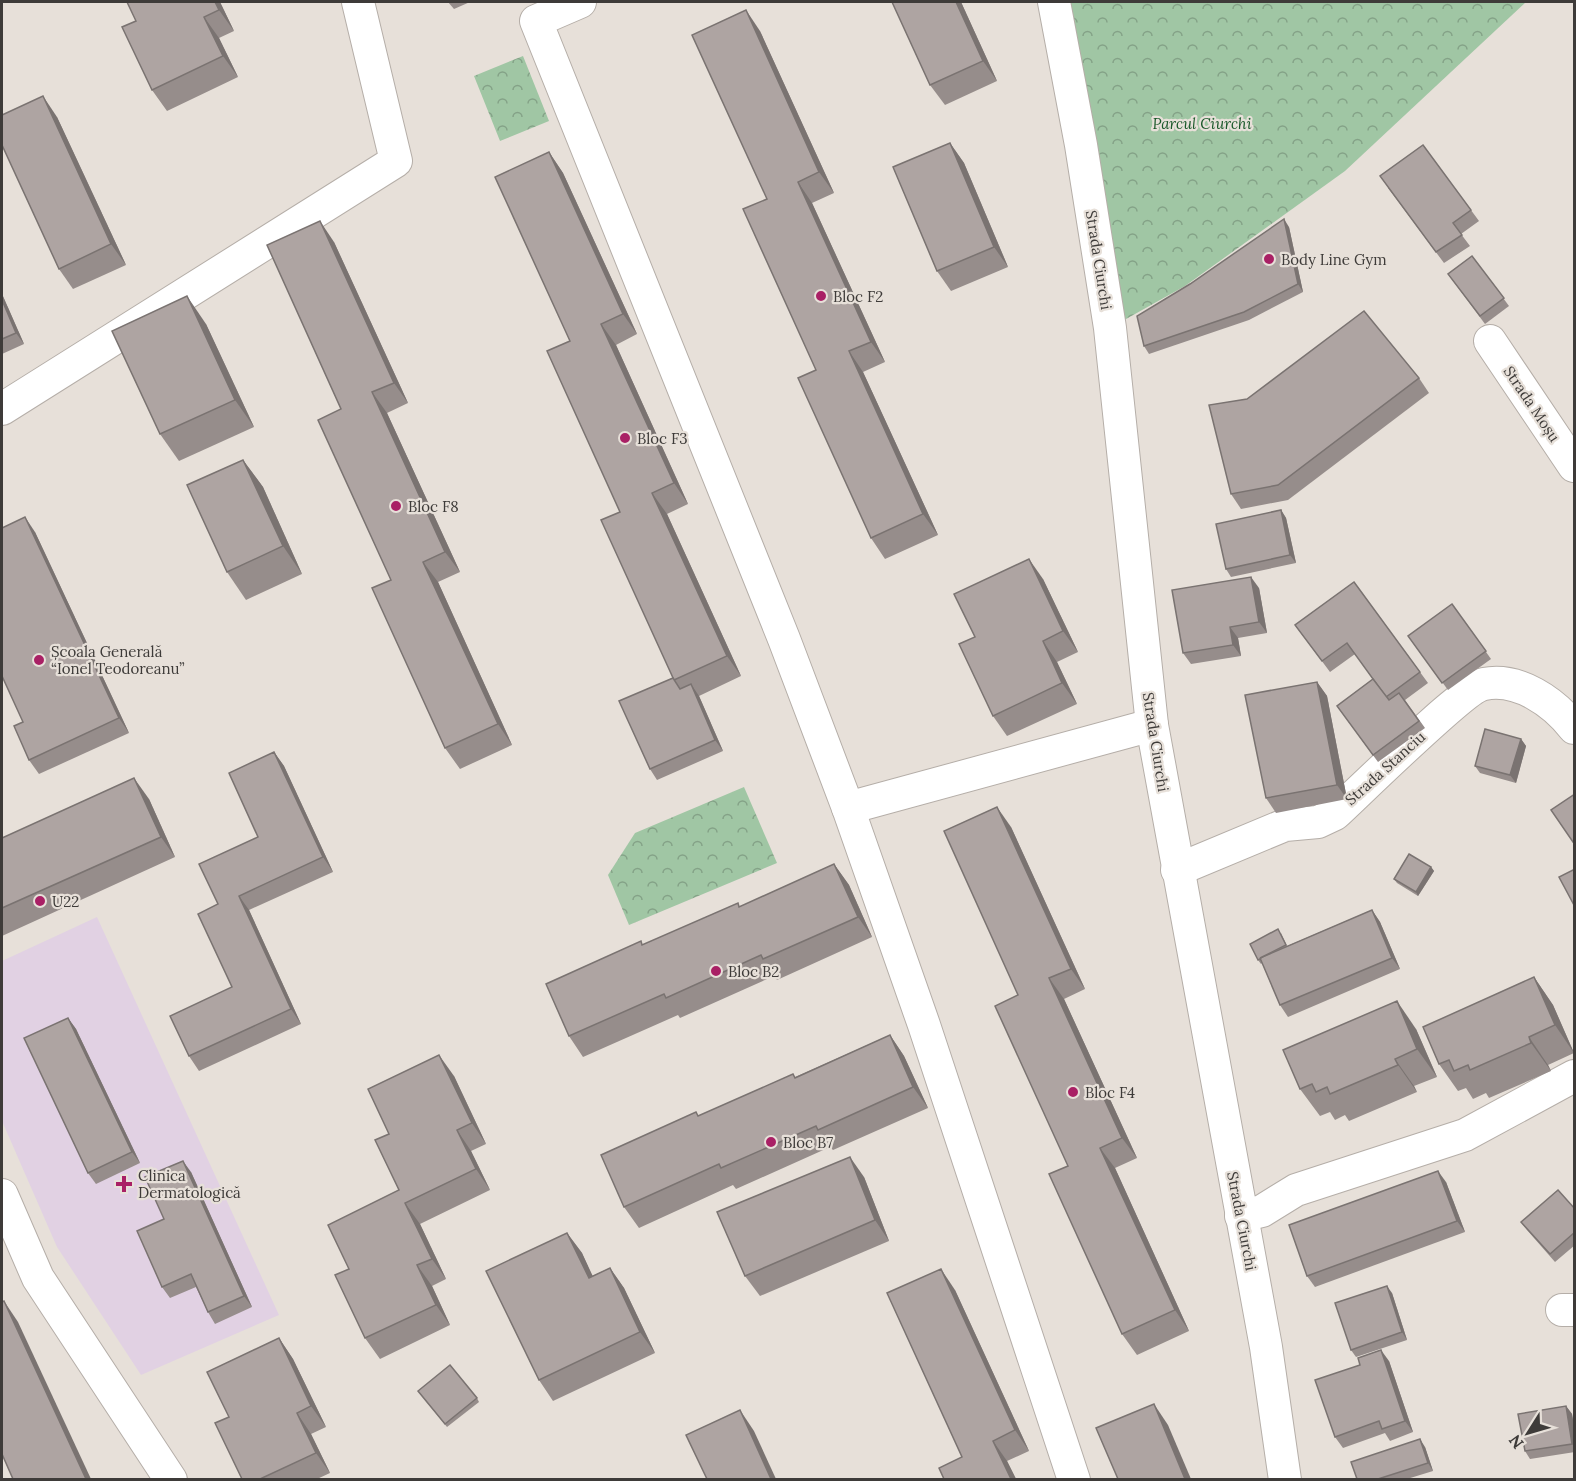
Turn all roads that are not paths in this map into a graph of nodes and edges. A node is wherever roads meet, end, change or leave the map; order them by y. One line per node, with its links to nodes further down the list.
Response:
1 (358, 2): 5 (street)
2 (580, 2): 9 (street)
3 (1054, 2): 7 (street, Strada Ciurchi)
4 (1490, 341): 6 (street, Strada Moșu)
5 (2, 409)
6 (1575, 466)
7 (1152, 725): 9 (street); 10 (street, Strada Ciurchi)
8 (1575, 728): 10 (street, Strada Stanciu)
9 (848, 808): 15 (street)
10 (1177, 870): 13 (street, Strada Ciurchi)
11 (1575, 1076): 13 (street)
12 (2, 1195): 14 (street)
13 (1241, 1215): 16 (street, Strada Ciurchi)
14 (171, 1479)
15 (1074, 1479)
16 (1285, 1479)

